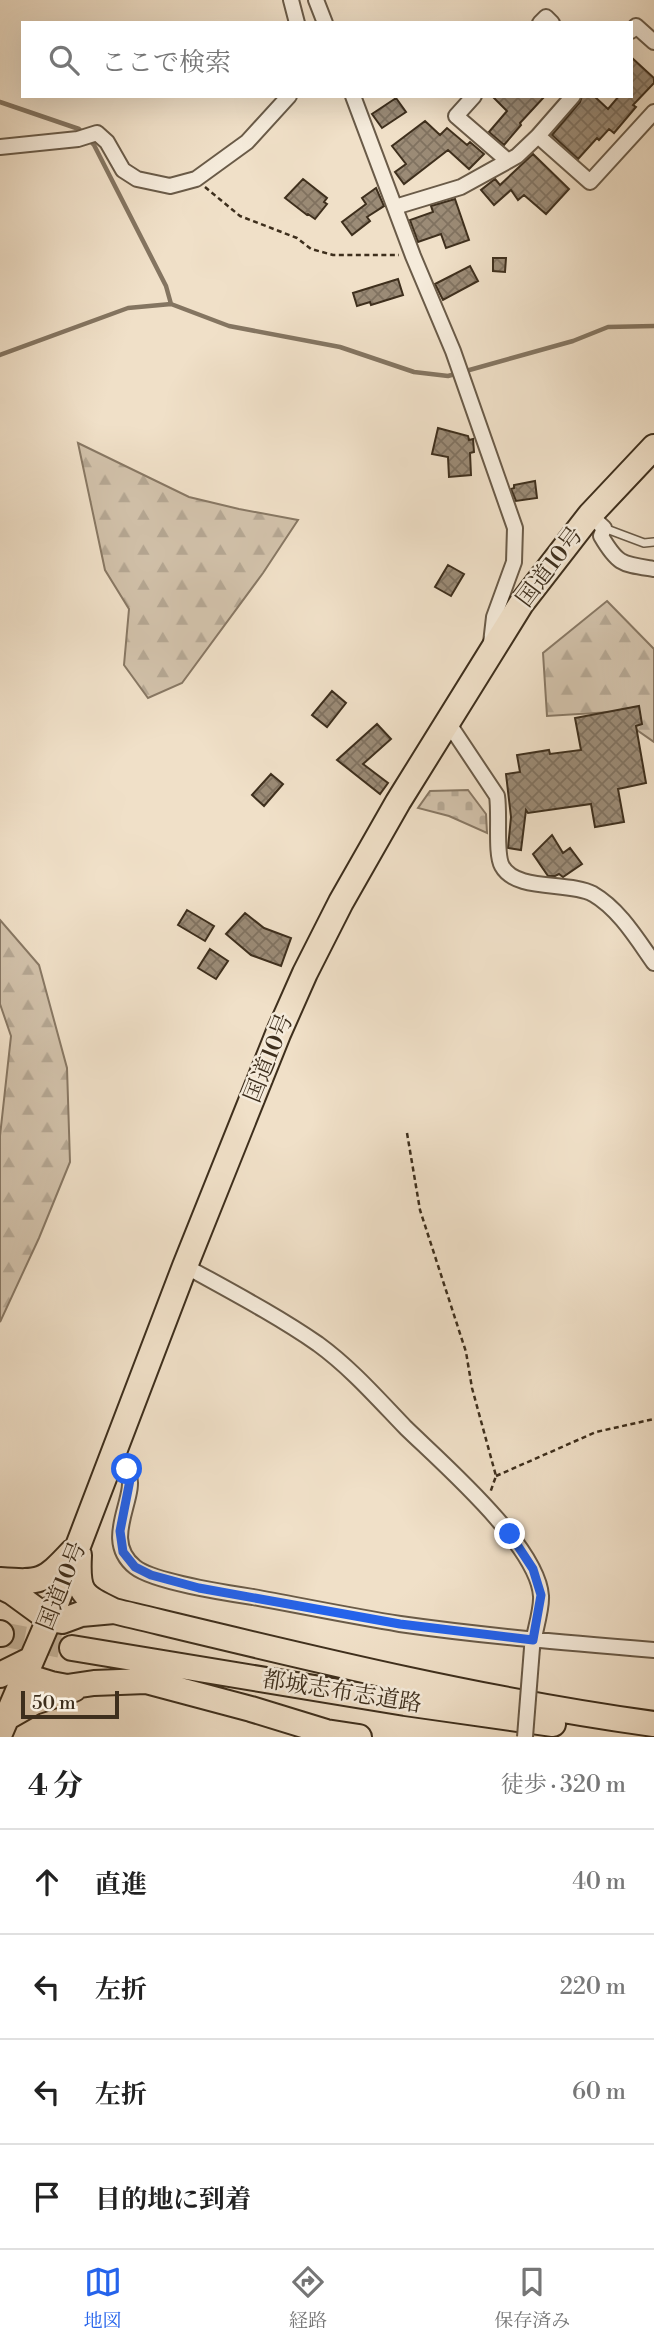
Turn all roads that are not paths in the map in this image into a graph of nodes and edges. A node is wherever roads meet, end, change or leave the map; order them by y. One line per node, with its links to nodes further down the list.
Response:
1 (291, 0): 3 (street)
2 (316, 0): 4 (street)
3 (296, 21)
4 (324, 21)
5 (633, 29): 6 (street)
6 (654, 42)
7 (287, 98): 13 (street)
8 (354, 98): 15 (street)
9 (472, 98): 14 (street)
10 (571, 98): 12 (street)
11 (654, 112): 12 (street)
12 (538, 136): 14 (street)
13 (0, 147)
14 (508, 160): 15 (street)
15 (395, 207): 20 (street)
16 (654, 447): 17 (highway, 国道10号)
17 (597, 521): 18 (lane); 19 (street); 20 (highway, 国道10号)
18 (654, 542)
19 (654, 569)
20 (489, 653): 21 (highway, 国道10号)
21 (447, 721): 22 (street); 23 (highway, 国道10号)
22 (654, 962)
23 (185, 1266): 24 (highway, 国道10号); 30 (street)
24 (113, 1457): 25 (highway, 国道10号); 30 (street)
25 (80, 1544): 26 (highway); 28 (highway); 29 (highway, 国道10号)
26 (0, 1580)
27 (0, 1586): 29 (highway)
28 (114, 1611): 29 (highway); 36 (highway)
29 (49, 1619): 33 (highway, 国道10号)
30 (533, 1644): 32 (street); 40 (street, bridge)
31 (72, 1648): 38 (highway, 都城志布志道路)
32 (654, 1650)
33 (29, 1667): 34 (highway); 35 (highway); 37 (highway, 国道10号)
34 (0, 1675)
35 (94, 1683): 37 (highway); 39 (highway)
36 (654, 1724)
37 (3, 1725)
38 (654, 1736)
39 (359, 1737)
40 (525, 1737)

